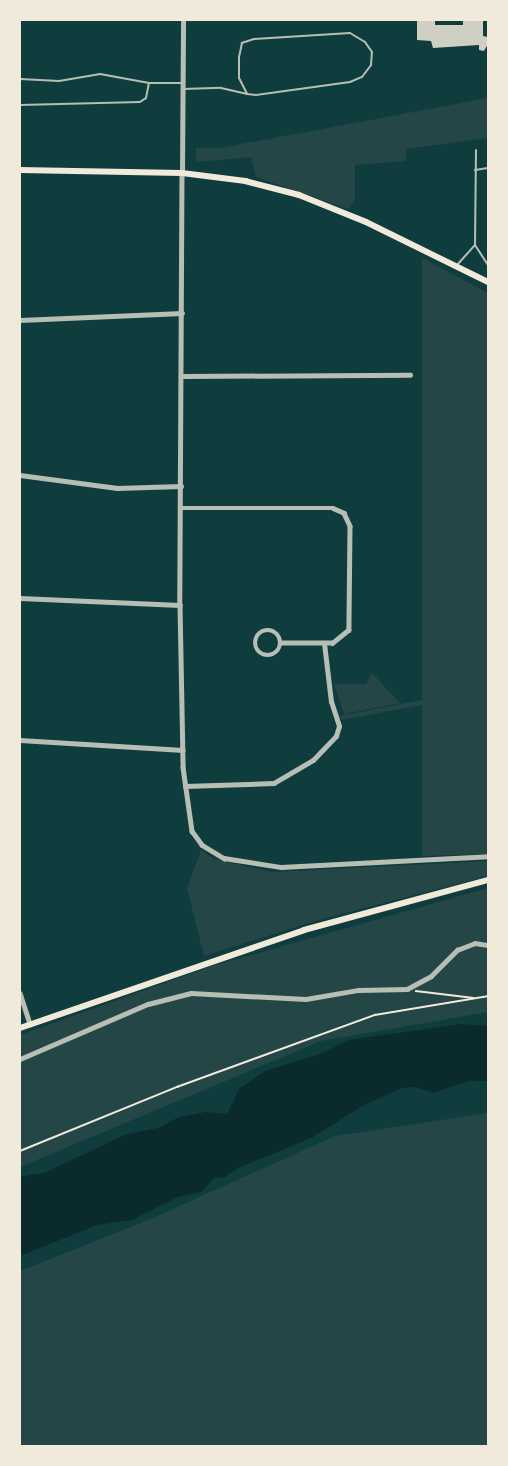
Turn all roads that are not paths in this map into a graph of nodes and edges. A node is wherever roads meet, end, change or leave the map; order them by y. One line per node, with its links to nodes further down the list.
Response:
1 (183, 20): 4 (street)
2 (20, 79): 3 (lane)
3 (149, 83): 4 (lane); 6 (lane)
4 (181, 86): 5 (lane); 11 (street)
5 (247, 94): 5 (lane)
6 (20, 105)
7 (476, 150): 10 (lane)
8 (489, 168): 10 (lane)
9 (20, 170): 11 (main road)
10 (476, 170): 12 (lane)
11 (182, 173): 13 (main road); 16 (street)
12 (475, 245): 13 (lane); 14 (lane)
13 (457, 265): 15 (main road)
14 (489, 266)
15 (489, 282)
16 (182, 313): 17 (street); 19 (street)
17 (20, 320)
18 (410, 375): 19 (street)
19 (183, 376): 21 (street)
20 (20, 475): 21 (street)
21 (181, 486): 22 (street)
22 (181, 508): 24 (street); 26 (street)
23 (20, 598): 24 (street)
24 (180, 605): 28 (street)
25 (281, 643): 25 (street); 26 (street)
26 (324, 643): 29 (street)
27 (20, 740): 28 (street)
28 (183, 750): 29 (street)
29 (185, 786): 30 (street)
30 (489, 856)
31 (489, 880): 34 (main road)
32 (489, 945): 36 (street)
33 (20, 993): 34 (street)
34 (30, 1024): 35 (main road)
35 (20, 1028)
36 (20, 1059)

